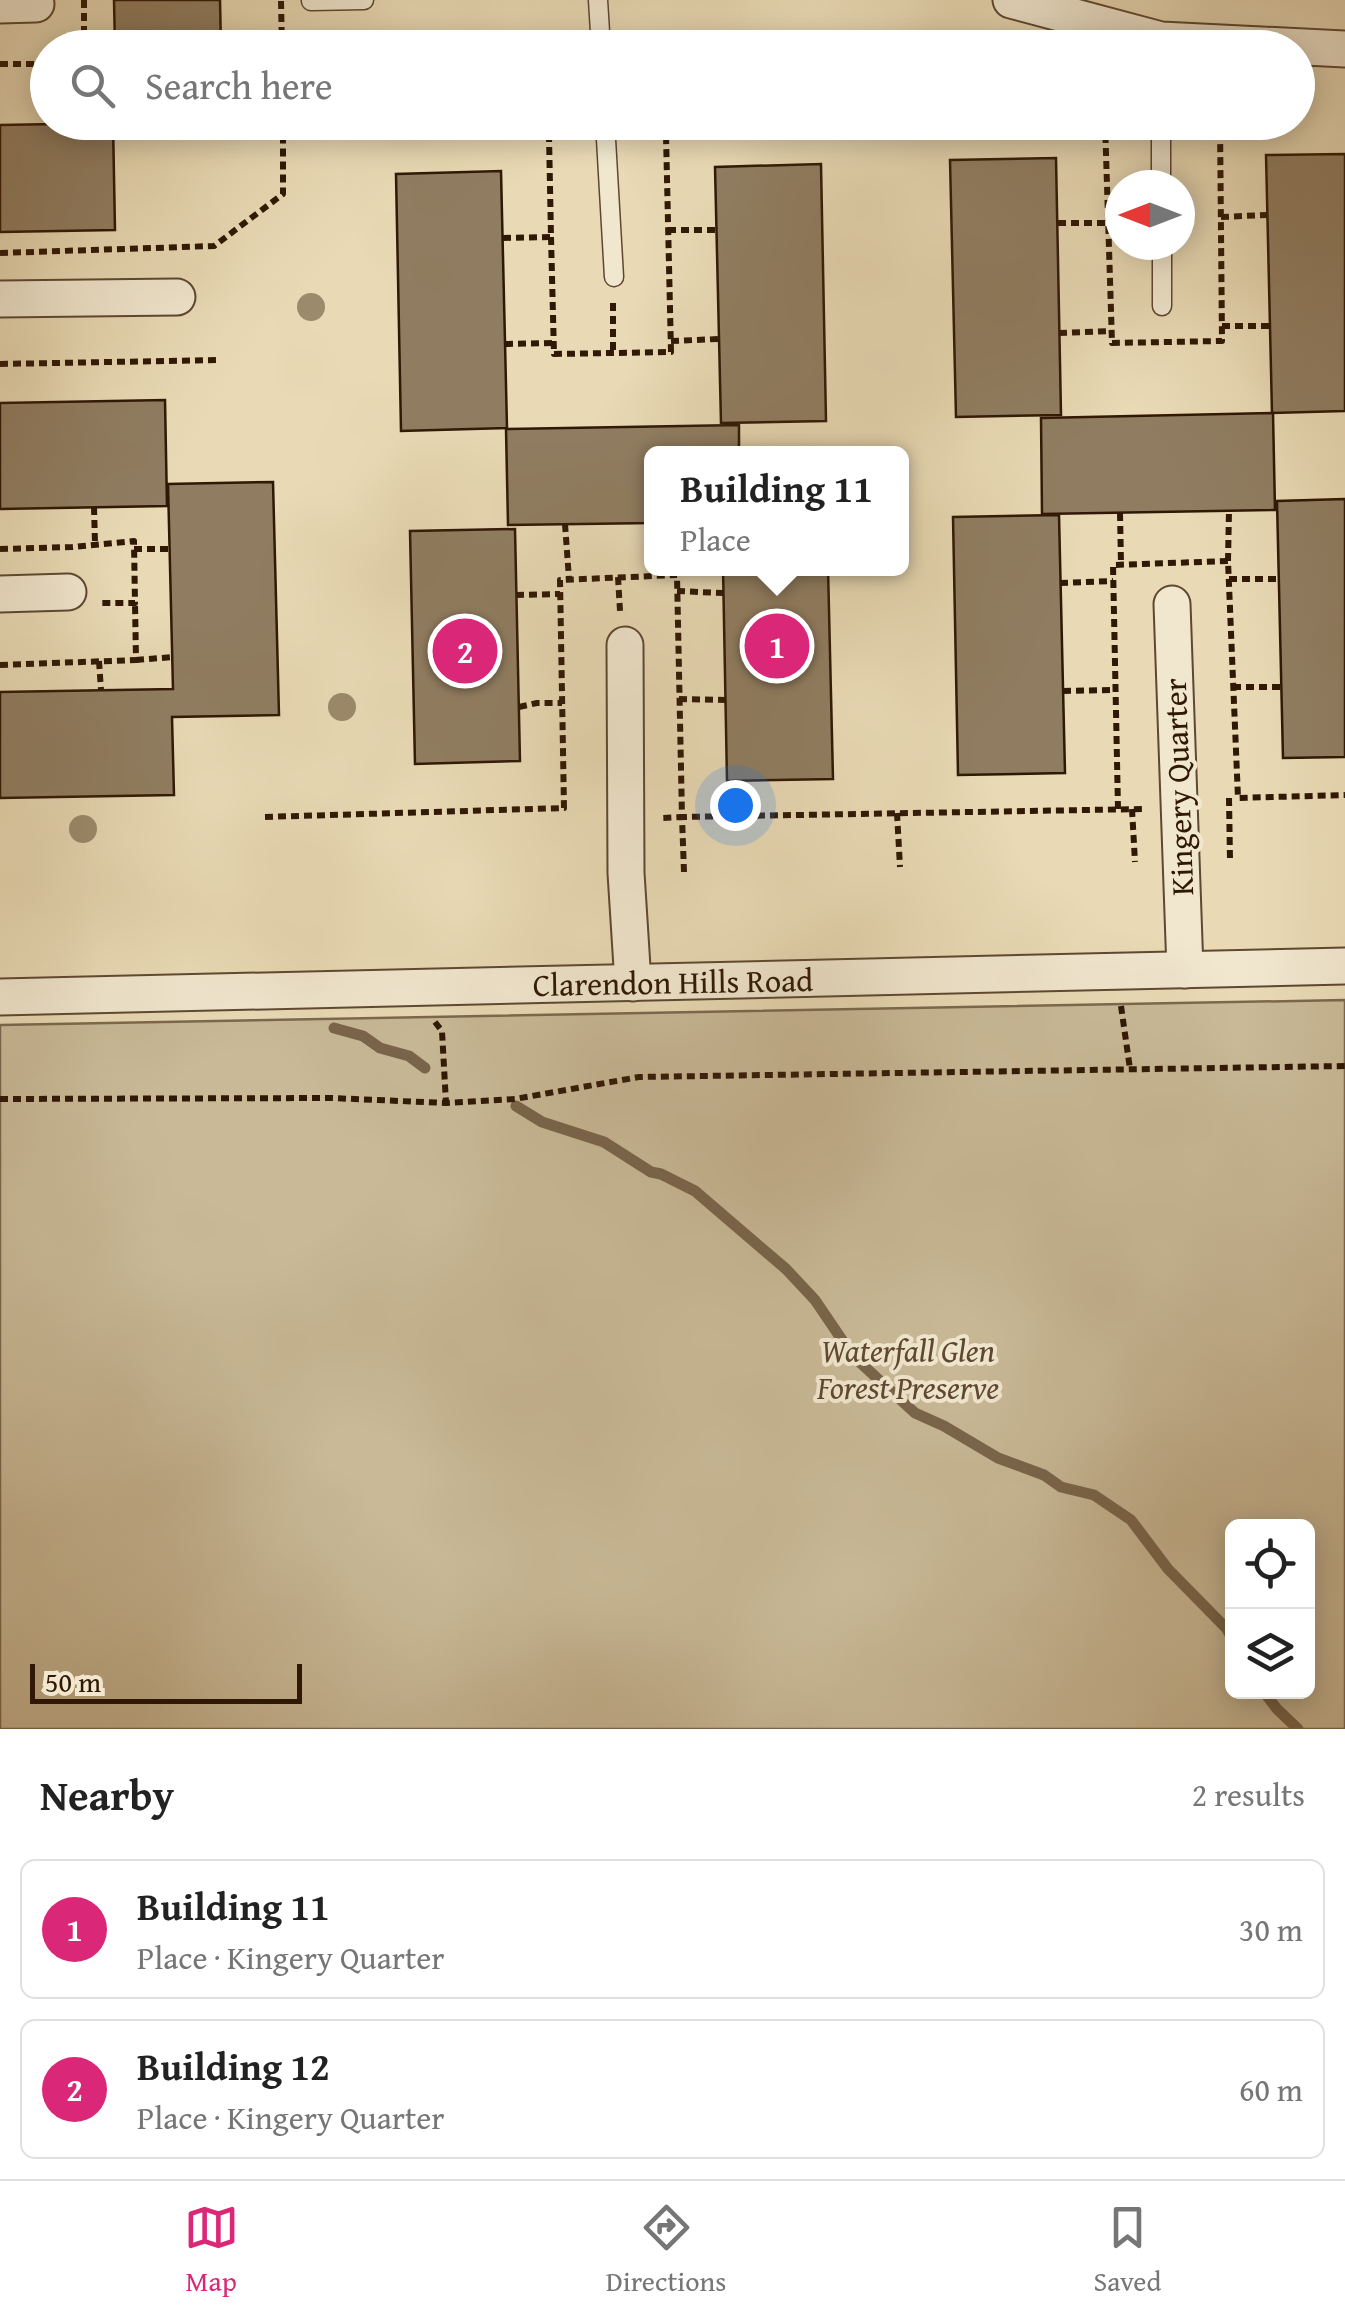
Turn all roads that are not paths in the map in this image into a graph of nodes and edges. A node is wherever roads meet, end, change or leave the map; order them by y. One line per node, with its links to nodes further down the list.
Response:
1 (364, 0): 4 (lane)
2 (598, 0): 7 (lane)
3 (1011, 0): 8 (street)
4 (311, 1)
5 (36, 4): 6 (street)
6 (0, 5)
7 (600, 30)
8 (1113, 30)
9 (1315, 48): 10 (street)
10 (1345, 49)
11 (606, 140): 15 (lane)
12 (1161, 140): 13 (lane)
13 (1162, 170)
14 (1162, 260): 18 (lane)
15 (614, 277)
16 (177, 297): 17 (street)
17 (0, 299)
18 (1162, 306)
19 (68, 592): 20 (street)
20 (0, 594)
21 (1172, 604): 24 (street, Kingery Quarter)
22 (622, 634): 25 (street)
23 (1345, 966): 24 (street, Clarendon Hills Road)
24 (1185, 970): 25 (street, Clarendon Hills Road)
25 (633, 983): 26 (street, Clarendon Hills Road)
26 (0, 997)

